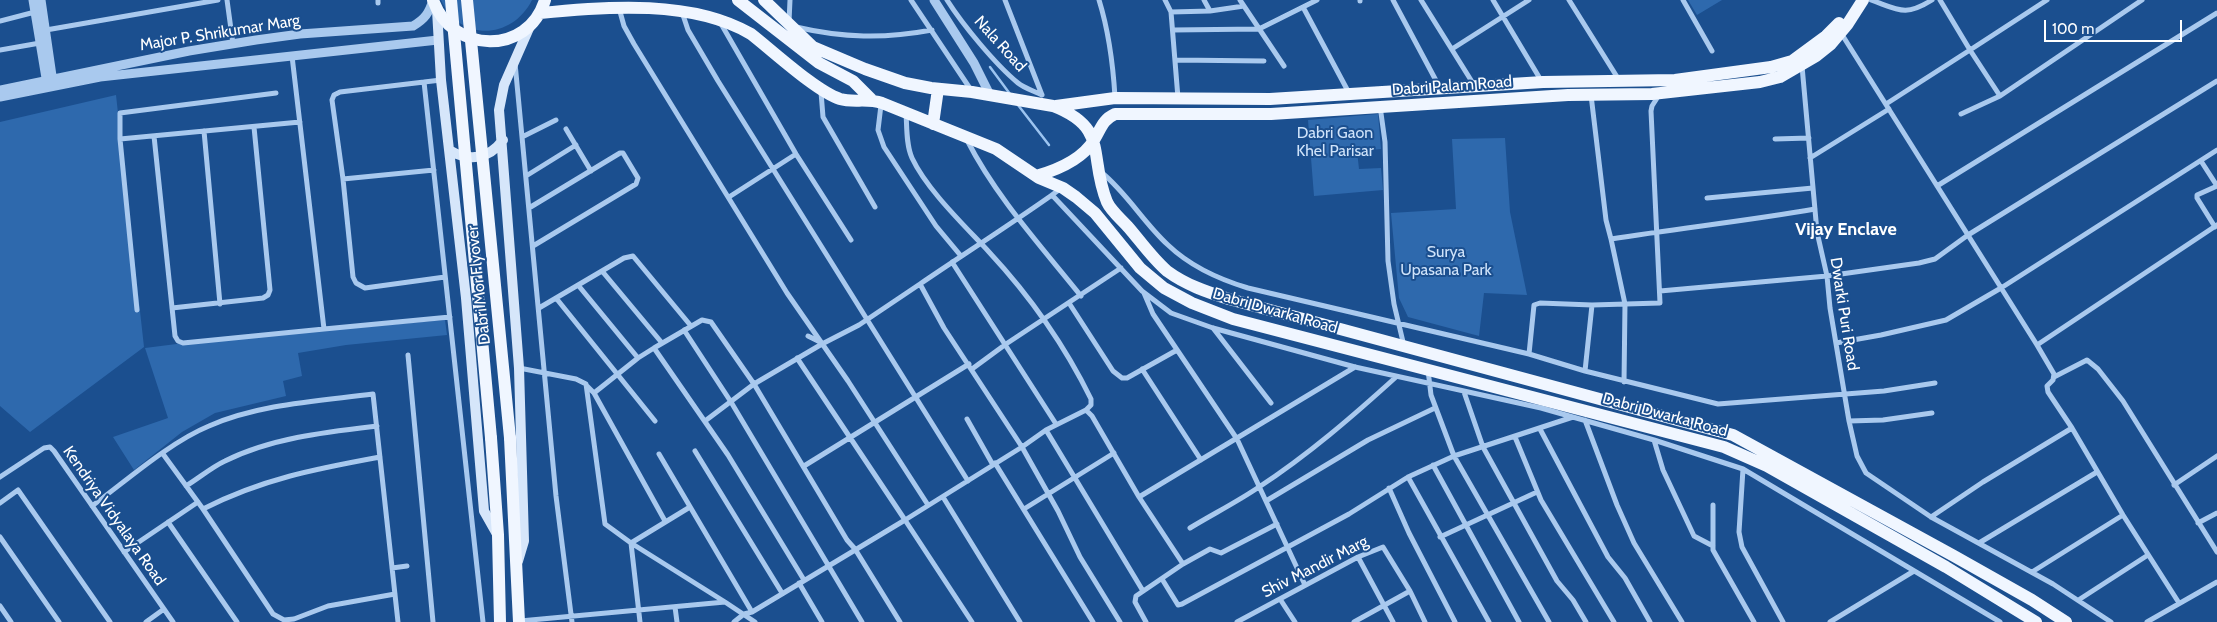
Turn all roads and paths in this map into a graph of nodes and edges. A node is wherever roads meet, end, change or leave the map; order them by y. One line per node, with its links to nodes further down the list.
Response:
1 (33, 0): 39 (street)
2 (41, 0): 49 (street)
3 (218, 0): 49 (street)
4 (227, 0): 55 (street)
5 (451, 0): 271 (main road, Dabri Mor Flyover, bridge)
6 (467, 0): 287 (main road, Dabri Mor Flyover, bridge)
7 (545, 0): 41 (main road)
8 (738, 0): 90 (main road)
9 (764, 0): 46 (main road)
10 (790, 0): 46 (street)
11 (911, 0): 50 (street)
12 (934, 0): 84 (street)
13 (948, 0): 91 (street, Nala Road)
14 (1005, 0): 91 (street)
15 (1099, 0): 88 (street)
16 (1165, 0): 40 (street)
17 (1204, 0): 38 (street)
18 (1240, 0): 36 (street)
19 (1316, 0): 37 (street)
20 (1393, 0): 76 (street)
21 (1421, 0): 56 (street)
22 (1493, 0): 44 (street)
23 (1530, 0): 44 (street)
24 (1569, 0): 68 (street)
25 (1683, 0): 59 (street)
26 (1854, 0): 66 (main road, Dabri Palam Road)
27 (1863, 0): 52 (main road, Dabri Palam Road)
28 (1871, 0): 29 (street)
29 (1932, 0)
30 (1940, 0): 58 (street)
31 (2047, 0): 58 (street)
32 (2142, 0): 86 (street)
33 (434, 3): 47 (main road); 53 (main road); 55 (street, Major P. Shrikumar Marg)
34 (618, 5): 35 (main road, Dabri Dwarka Road); 41 (main road, Dabri Dwarka Road); 128 (street)
35 (680, 6): 43 (main road, Dabri Dwarka Road); 116 (street)
36 (1244, 6): 38 (street); 48 (street)
37 (1304, 8): 48 (street); 85 (street)
38 (1210, 11): 40 (street)
39 (35, 12): 45 (street); 54 (street)
40 (1171, 12): 51 (street)
41 (540, 13): 47 (main road)
42 (2217, 13): 123 (street)
43 (717, 16): 78 (main road, Dabri Dwarka Road); 113 (street)
44 (1503, 17): 56 (street); 71 (street)
45 (0, 21)
46 (791, 24): 50 (street); 75 (main road)
47 (530, 25): 61 (main road)
48 (1259, 29): 51 (street); 64 (street)
49 (46, 30): 72 (street)
50 (932, 30): 79 (street)
51 (1173, 30): 62 (street)
52 (1841, 32): 65 (main road, Dabri Palam Road); 92 (street)
53 (438, 40): 60 (street, Major P. Shrikumar Marg); 67 (main road)
54 (40, 43): 57 (street); 72 (street)
55 (233, 44): 72 (street, Major P. Shrikumar Marg)
56 (1452, 49): 73 (street)
57 (0, 50)
58 (1970, 50): 86 (street); 92 (street)
59 (1712, 51)
60 (292, 56): 72 (street, Major P. Shrikumar Marg); 97 (street)
61 (515, 60): 103 (street); 108 (main road)
62 (1176, 60): 63 (street); 89 (street)
63 (1264, 61)
64 (1284, 66)
65 (1802, 66): 74 (main road, Dabri Palam Road); 105 (street, Dwarki Puri Road)
66 (1725, 74): 68 (main road, Dabri Palam Road); 74 (main road)
67 (441, 80): 70 (street); 111 (main road)
68 (1620, 80): 71 (main road, Dabri Palam Road)
69 (2217, 81): 136 (street)
70 (424, 82): 117 (street); 122 (street)
71 (1542, 82): 73 (main road, Dabri Palam Road)
72 (50, 83): 77 (street, Major P. Shrikumar Marg); 87 (street, Major P. Shrikumar Marg)
73 (1474, 86): 76 (main road, Dabri Palam Road)
74 (1726, 87): 82 (main road, Dabri Palam Road)
75 (938, 89): 79 (main road); 98 (main road)
76 (1441, 89): 81 (main road, Dabri Palam Road)
77 (0, 90)
78 (821, 90): 90 (main road, Dabri Dwarka Road); 130 (street)
79 (972, 92): 84 (main road)
80 (276, 93): 106 (street)
81 (1379, 93): 85 (main road, Dabri Palam Road); 93 (street)
82 (1660, 94): 83 (main road, Dabri Palam Road); 135 (street)
83 (1591, 95): 93 (main road, Dabri Palam Road); 137 (street)
84 (993, 96): 91 (main road)
85 (1350, 96): 89 (main road, Dabri Palam Road)
86 (2000, 96): 95 (street)
87 (0, 98)
88 (1115, 98): 89 (main road, Dabri Palam Road); 91 (main road, Dabri Palam Road)
89 (1178, 98)
90 (876, 101): 94 (main road, Dabri Dwarka Road); 141 (street)
91 (1045, 102): 109 (main road, Dabri Dwarka Road)
92 (1888, 107): 114 (street); 123 (street)
93 (1380, 108): 109 (main road, Dabri Palam Road); 164 (street)
94 (906, 113): 98 (main road, Dabri Dwarka Road); 139 (street)
95 (1961, 114)
96 (556, 120): 103 (street)
97 (300, 122): 99 (street); 167 (street)
98 (933, 124): 104 (main road, Dabri Dwarka Road)
99 (254, 127): 101 (street); 155 (street)
100 (566, 128): 110 (street)
101 (204, 131): 102 (street); 155 (street)
102 (154, 136): 106 (street); 158 (street)
103 (524, 136): 120 (street)
104 (966, 137): 121 (main road, Dabri Dwarka Road); 133 (street)
105 (1809, 138): 107 (street); 114 (street, Dwarki Puri Road)
106 (120, 139): 160 (street)
107 (1774, 139)
108 (503, 140): 111 (main road); 183 (main road)
109 (1094, 142): 119 (main road, Dabri Dwarka Road); 121 (main road, Dabri Palam Road)
110 (576, 146): 118 (street); 120 (street)
111 (449, 150): 271 (main road)
112 (2217, 150): 115 (street)
113 (796, 154): 116 (street); 138 (street)
114 (1810, 158): 126 (street, Dwarki Puri Road)
115 (2201, 161): 124 (street); 149 (street)
116 (772, 168): 128 (street); 162 (street)
117 (434, 170): 122 (street); 146 (street)
118 (590, 170): 131 (street); 140 (street)
119 (1098, 170): 164 (street); 175 (main road, Dabri Dwarka Road)
120 (526, 176): 131 (street)
121 (1036, 176): 125 (main road, Dabri Dwarka Road)
122 (343, 179): 146 (street)
123 (1937, 186): 136 (street)
124 (2217, 186): 134 (street)
125 (1063, 188): 127 (street); 187 (main road, Dabri Dwarka Road)
126 (1813, 188): 129 (street); 132 (street, Dwarki Puri Road)
127 (1052, 195): 133 (street); 143 (street)
128 (729, 197): 172 (street)
129 (1707, 198)
130 (875, 207)
131 (530, 208): 140 (street)
132 (1815, 209): 135 (street); 145 (street, Dwarki Puri Road)
133 (1019, 218): 139 (street); 152 (street)
134 (2216, 226): 174 (street)
135 (1653, 232): 137 (street); 151 (street)
136 (1968, 235): 145 (street); 149 (street)
137 (1611, 239): 156 (street)
138 (851, 240)
139 (981, 244): 141 (street); 163 (street)
140 (533, 246): 159 (street)
141 (960, 256): 142 (street)
142 (952, 262): 147 (street); 173 (street)
143 (1121, 268): 150 (street); 152 (street)
144 (602, 271): 148 (street); 165 (street); 170 (street)
145 (1827, 276): 151 (street); 171 (street, Dwarki Puri Road)
146 (445, 277): 161 (street)
147 (920, 284): 162 (street); 182 (street)
148 (578, 285): 153 (street); 180 (street)
149 (2001, 288): 171 (street); 174 (street)
150 (1142, 291): 166 (street); 177 (street)
151 (1660, 291): 156 (street)
152 (1080, 296): 154 (street)
153 (556, 298): 159 (street); 190 (street)
154 (1069, 303): 163 (street); 186 (street)
155 (220, 304): 158 (street)
156 (1625, 304): 157 (street); 193 (street)
157 (1592, 305): 178 (street); 188 (street)
158 (172, 308): 167 (street)
159 (539, 308): 189 (street)
160 (137, 310)
161 (450, 317): 167 (street); 319 (street)
162 (868, 319): 172 (street); 201 (street)
163 (1044, 319): 173 (street); 205 (street)
164 (1399, 323): 175 (street); 178 (street)
165 (692, 326): 168 (street); 196 (street)
166 (1213, 328): 184 (street); 203 (street)
167 (324, 329)
168 (684, 330): 170 (street); 202 (street)
169 (808, 336): 172 (street)
170 (662, 343): 176 (street)
171 (1836, 343): 200 (street, Dwarki Puri Road)
172 (822, 344): 181 (street); 213 (street)
173 (1006, 344): 185 (street); 214 (street)
174 (2037, 345): 192 (street)
175 (1404, 346): 352 (main road, Dabri Dwarka Road)
176 (654, 348): 180 (street); 211 (street)
177 (1177, 350): 186 (street); 221 (street)
178 (1529, 354): 188 (street)
179 (408, 355): 318 (street)
180 (638, 358): 190 (street)
181 (797, 358): 196 (street); 220 (street)
182 (969, 364): 185 (street); 201 (street)
183 (520, 368): 189 (street); 287 (main road)
184 (1355, 368): 191 (street); 221 (street)
185 (972, 369): 223 (street)
186 (1142, 369): 232 (street)
187 (1428, 369): 197 (street); 351 (main road, Dabri Dwarka Road)
188 (1585, 372): 193 (street)
189 (545, 373): 195 (street); 309 (street)
190 (618, 374): 199 (street); 210 (street)
191 (1396, 377): 197 (street); 244 (street)
192 (2054, 377): 216 (street); 242 (street)
193 (1624, 382): 200 (street)
194 (1935, 383): 200 (street)
195 (586, 384): 199 (street); 274 (street)
196 (754, 384): 202 (street); 235 (street)
197 (1428, 384): 198 (street); 204 (street)
198 (1464, 392): 207 (street); 224 (street)
199 (594, 393): 265 (street)
200 (1845, 395): 212 (street, Dwarki Puri Road)
201 (915, 398): 213 (street); 241 (street)
202 (730, 402): 211 (street); 285 (street)
203 (1271, 403)
204 (1436, 408): 229 (street); 250 (street)
205 (1086, 410): 214 (street); 226 (street)
206 (1932, 413): 212 (street)
207 (1574, 417): 209 (street); 217 (street)
208 (967, 419): 233 (street)
209 (1585, 420): 222 (street); 346 (street)
210 (655, 421)
211 (705, 421): 291 (street)
212 (1849, 422): 263 (street, Dwarki Puri Road)
213 (875, 423): 220 (street); 254 (street)
214 (1056, 424): 218 (street)
215 (377, 426): 227 (street); 231 (street); 243 (street)
216 (2072, 428): 237 (street); 263 (street)
217 (1540, 429): 219 (street); 345 (street)
218 (1046, 430): 223 (street); 239 (street)
219 (1514, 437): 224 (street); 246 (street)
220 (850, 438): 235 (street); 264 (street)
221 (1237, 439): 232 (street); 244 (street)
222 (1654, 440): 236 (street); 276 (street)
223 (1022, 447): 233 (street); 247 (street)
224 (1484, 447): 229 (street); 253 (street)
225 (696, 451): 296 (street)
226 (1114, 453): 239 (street); 249 (street)
227 (163, 454): 243 (street); 256 (street)
228 (659, 454): 257 (street)
229 (1454, 456): 234 (street); 261 (street)
230 (2217, 456): 242 (street)
231 (380, 457): 258 (street); 286 (street)
232 (1201, 460): 249 (street)
233 (994, 464): 241 (street); 259 (street)
234 (1433, 465): 240 (street); 269 (street)
235 (804, 466): 278 (street)
236 (1743, 469): 288 (street); 348 (street)
237 (2097, 472): 262 (street); 275 (street)
238 (0, 477): 256 (street, Kendriya Vidyalaya Road)
239 (1074, 477): 247 (street); 294 (street)
240 (1408, 477): 245 (street); 272 (street)
241 (968, 481): 248 (street)
242 (2174, 485): 267 (street)
243 (186, 486): 251 (street)
244 (1259, 487): 250 (street); 270 (street)
245 (1389, 488): 277 (street); 339 (street)
246 (1537, 492): 253 (street); 344 (street)
247 (1049, 493): 259 (street); 332 (street)
248 (943, 497): 254 (street); 330 (street)
249 (1139, 497): 283 (street)
250 (1266, 501): 268 (street)
251 (198, 502): 258 (street); 266 (street)
252 (0, 503): 313 (street)
253 (1514, 503): 261 (street); 343 (street)
254 (928, 505): 264 (street)
255 (1713, 505): 276 (street)
256 (92, 506): 279 (street, Kendriya Vidyalaya Road)
257 (690, 507): 265 (street); 307 (street)
258 (203, 509): 310 (street)
259 (1024, 509): 331 (street)
260 (2217, 513): 267 (street)
261 (1489, 515): 269 (street); 342 (street)
262 (2123, 515): 281 (street); 289 (street)
263 (1931, 517): 275 (street)
264 (905, 520): 278 (street); 329 (street)
265 (665, 521): 274 (street)
266 (168, 522): 279 (street); 316 (street)
267 (2198, 523): 280 (street)
268 (1277, 524): 277 (street); 283 (street)
269 (1466, 525): 272 (street); 341 (street)
270 (1190, 528)
271 (498, 535): 320 (main road, Dabri Mor Flyover)
272 (1440, 537): 340 (street)
273 (0, 538): 312 (street)
274 (631, 543): 300 (street); 306 (street)
275 (1979, 544): 289 (street)
276 (1713, 546): 347 (street)
277 (1288, 548): 290 (street); 293 (street)
278 (855, 549): 285 (street); 328 (street)
279 (124, 552): 305 (street, Kendriya Vidyalaya Road)
280 (2217, 552)
281 (2148, 555): 299 (street); 301 (street)
282 (1358, 557): 293 (street, Shiv Mandir Marg); 295 (street, Shiv Mandir Marg); 303 (street)
283 (1183, 564): 290 (street)
284 (408, 566): 286 (street)
285 (828, 566): 291 (street); 327 (street)
286 (392, 568): 297 (street)
287 (516, 568): 321 (main road, Dabri Mor Flyover)
288 (1914, 572): 349 (street); 350 (street)
289 (2032, 572): 299 (street)
290 (1162, 579): 294 (street)
291 (802, 582): 296 (street); 326 (street)
292 (2217, 582): 301 (street)
293 (1305, 585): 298 (street, Shiv Mandir Marg)
294 (1143, 591): 333 (street)
295 (1410, 591): 303 (street); 338 (street, Shiv Mandir Marg)
296 (782, 593): 307 (street)
297 (396, 594): 310 (street); 317 (street)
298 (1280, 598): 334 (street, Shiv Mandir Marg); 335 (street)
299 (2080, 600): 353 (street)
300 (725, 602): 304 (street); 308 (street)
301 (2179, 604): 354 (street)
302 (0, 606): 311 (street)
303 (1384, 606): 336 (street); 337 (street)
304 (675, 607): 306 (street); 323 (street)
305 (164, 609): 314 (street); 315 (street, Kendriya Vidyalaya Road)
306 (639, 610): 309 (street); 322 (street)
307 (752, 612): 308 (street)
308 (744, 614): 324 (street); 325 (street)
309 (572, 619): 321 (street)
310 (285, 621)
311 (11, 622)
312 (59, 622)
313 (110, 622)
314 (146, 622)
315 (173, 622)
316 (236, 622)
317 (398, 622)
318 (433, 622)
319 (483, 622)
320 (500, 622)
321 (519, 622)
322 (640, 622)
323 (676, 622)
324 (734, 622)
325 (755, 622)
326 (822, 622)
327 (862, 622)
328 (900, 622)
329 (972, 622)
330 (1020, 622)
331 (1092, 622)
332 (1120, 622)
333 (1146, 622)
334 (1237, 622)
335 (1294, 622)
336 (1354, 622)
337 (1393, 622)
338 (1425, 622)
339 (1455, 622)
340 (1489, 622)
341 (1519, 622)
342 (1550, 622)
343 (1586, 622)
344 (1614, 622)
345 (1650, 622)
346 (1682, 622)
347 (1754, 622)
348 (1783, 622)
349 (1830, 622)
350 (2000, 622)
351 (2036, 622)
352 (2066, 622)
353 (2111, 622)
354 (2148, 622)

